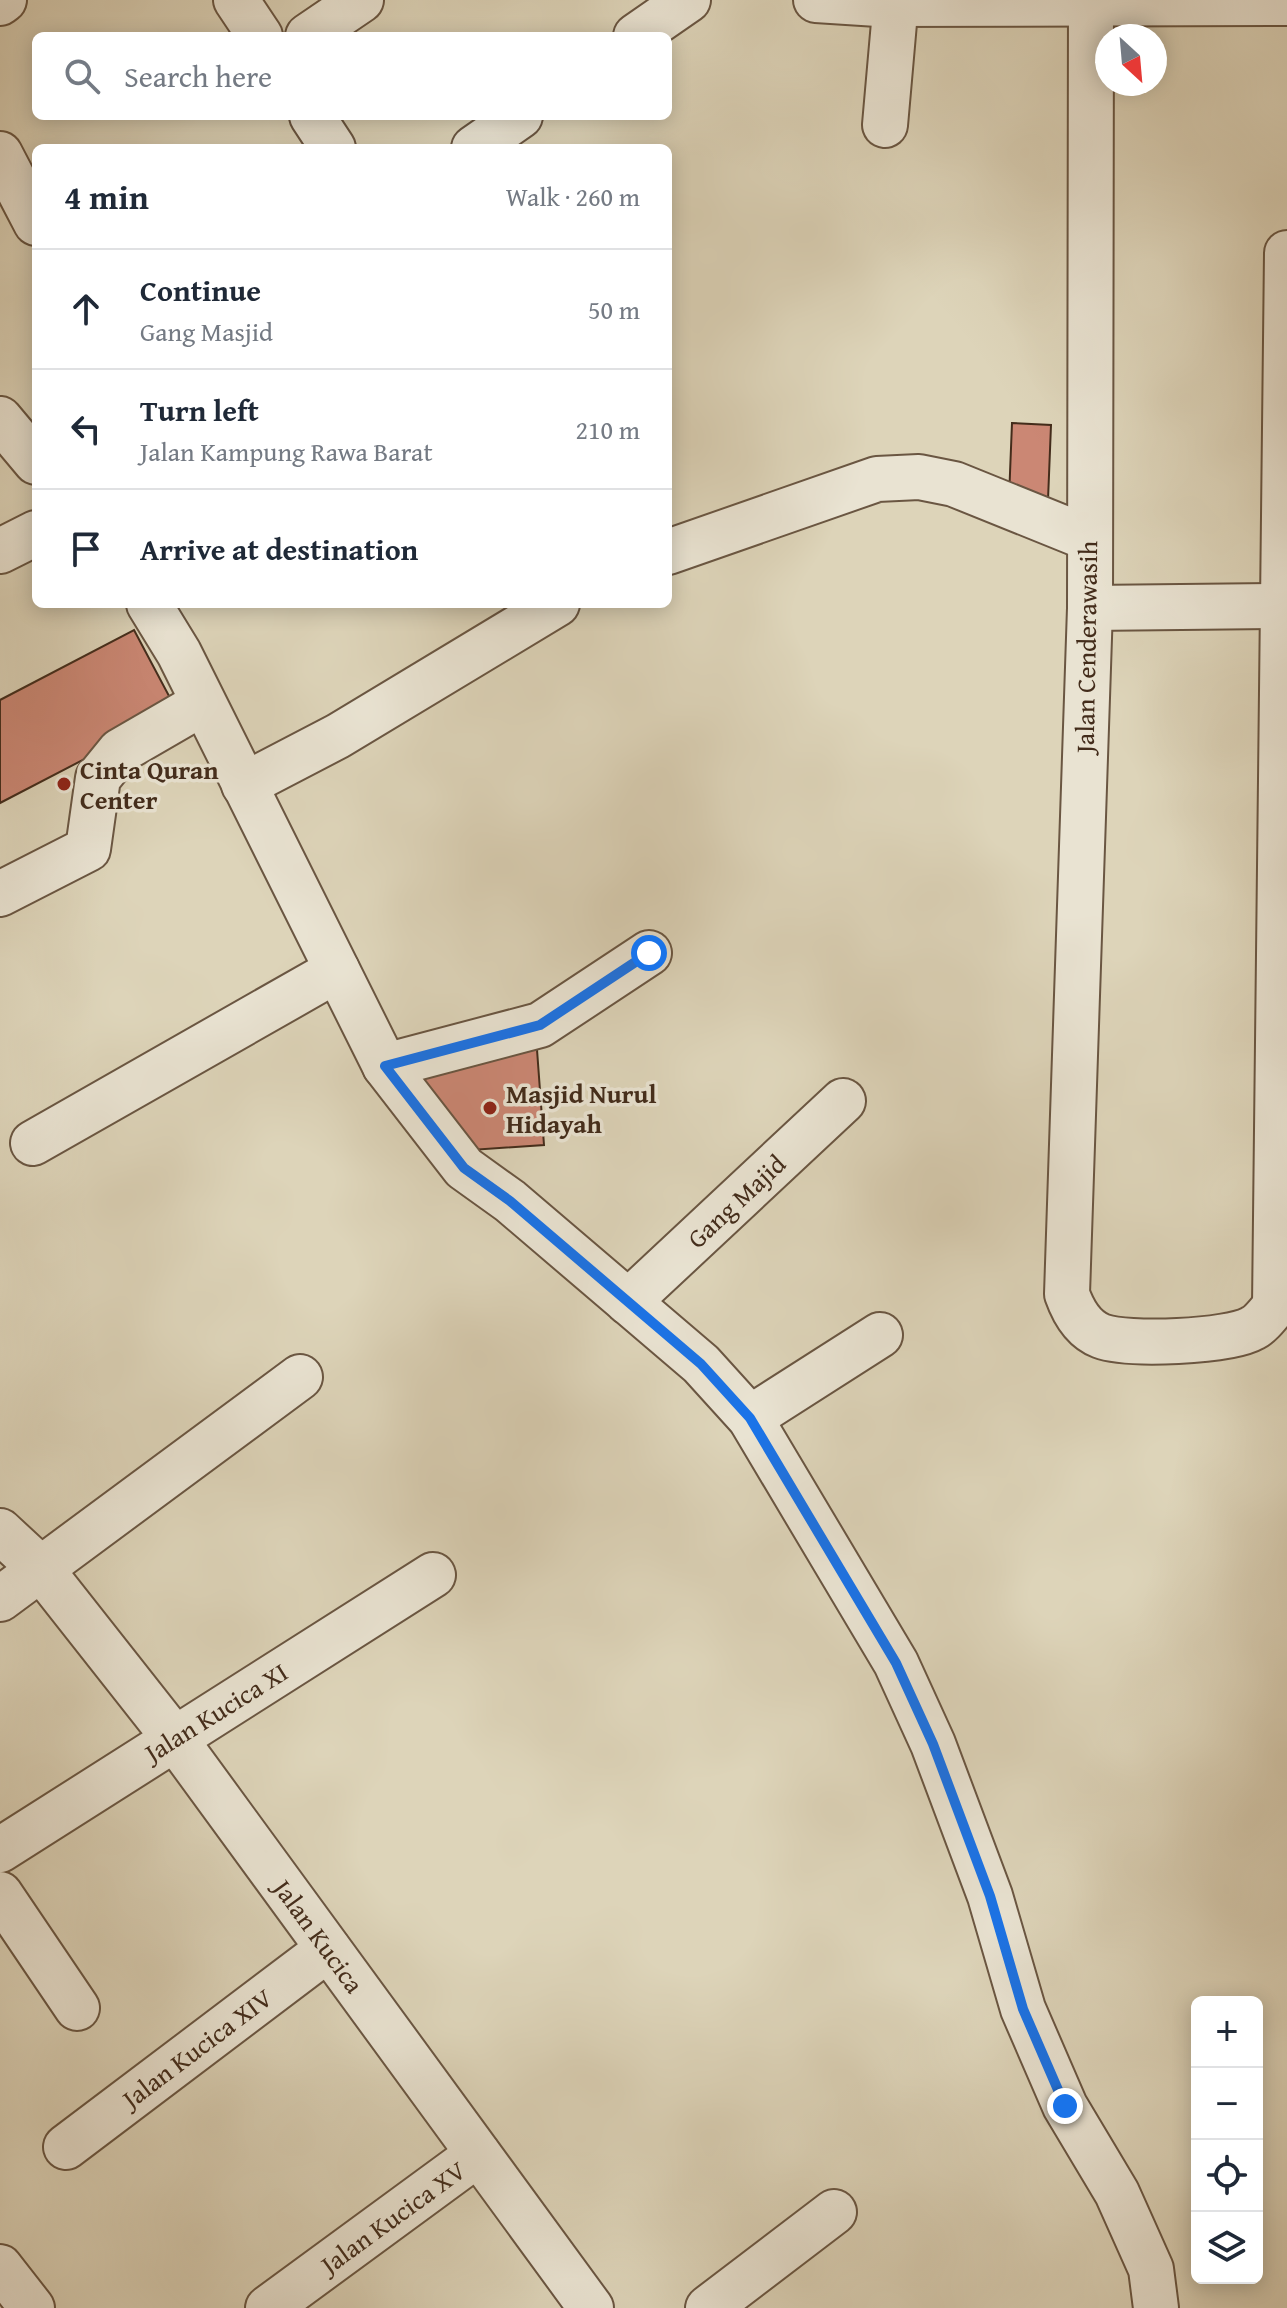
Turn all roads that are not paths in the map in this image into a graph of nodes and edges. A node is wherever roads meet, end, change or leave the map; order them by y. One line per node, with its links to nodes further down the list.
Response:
1 (236, 0): 8 (street)
2 (361, 0): 9 (street)
3 (688, 0): 10 (street)
4 (816, 0): 6 (street)
5 (1091, 0): 6 (street); 7 (street); 22 (street, Jalan Cenderawasih)
6 (896, 2): 13 (street)
7 (1287, 3)
8 (257, 32)
9 (314, 32)
10 (642, 32)
11 (315, 120): 14 (street)
12 (514, 120): 15 (street)
13 (885, 125)
14 (330, 144)
15 (480, 144)
16 (0, 154): 17 (street)
17 (32, 215)
18 (1287, 253): 25 (street)
19 (0, 419): 20 (street)
20 (32, 457)
21 (32, 535): 23 (street)
22 (1088, 538): 24 (street); 28 (street, Jalan Cenderawasih)
23 (0, 551)
24 (672, 551)
25 (1281, 606): 28 (street); 30 (street)
26 (151, 608): 29 (street)
27 (550, 608): 31 (street)
28 (1090, 608): 40 (street, Jalan Cenderawasih)
29 (203, 703): 31 (street); 32 (street)
30 (1283, 703): 37 (street)
31 (244, 785): 34 (street)
32 (0, 894)
33 (649, 953): 35 (street)
34 (337, 970): 35 (street); 38 (street)
35 (385, 1066): 39 (street)
36 (843, 1101): 39 (street, Gang Majid)
37 (1282, 1130): 40 (street)
38 (33, 1143)
39 (628, 1302): 43 (street)
40 (1281, 1307)
41 (880, 1335): 43 (street)
42 (300, 1377): 45 (street)
43 (750, 1418): 61 (street)
44 (0, 1531): 45 (street, Jalan Kucica)
45 (41, 1569): 47 (street); 48 (street, Jalan Kucica)
46 (433, 1575): 48 (street, Jalan Kucica XI)
47 (0, 1599)
48 (175, 1739): 49 (street, Jalan Kucica XI); 51 (street, Jalan Kucica)
49 (0, 1850)
50 (0, 1894): 52 (street)
51 (328, 1949): 53 (street, Jalan Kucica XIV); 54 (street, Jalan Kucica)
52 (77, 2008)
53 (66, 2147)
54 (478, 2154): 58 (street, Jalan Kucica XV); 59 (street, Jalan Kucica)
55 (834, 2212): 60 (street)
56 (0, 2267): 57 (street)
57 (32, 2308)
58 (268, 2308)
59 (591, 2308)
60 (708, 2308)
61 (1156, 2308)

